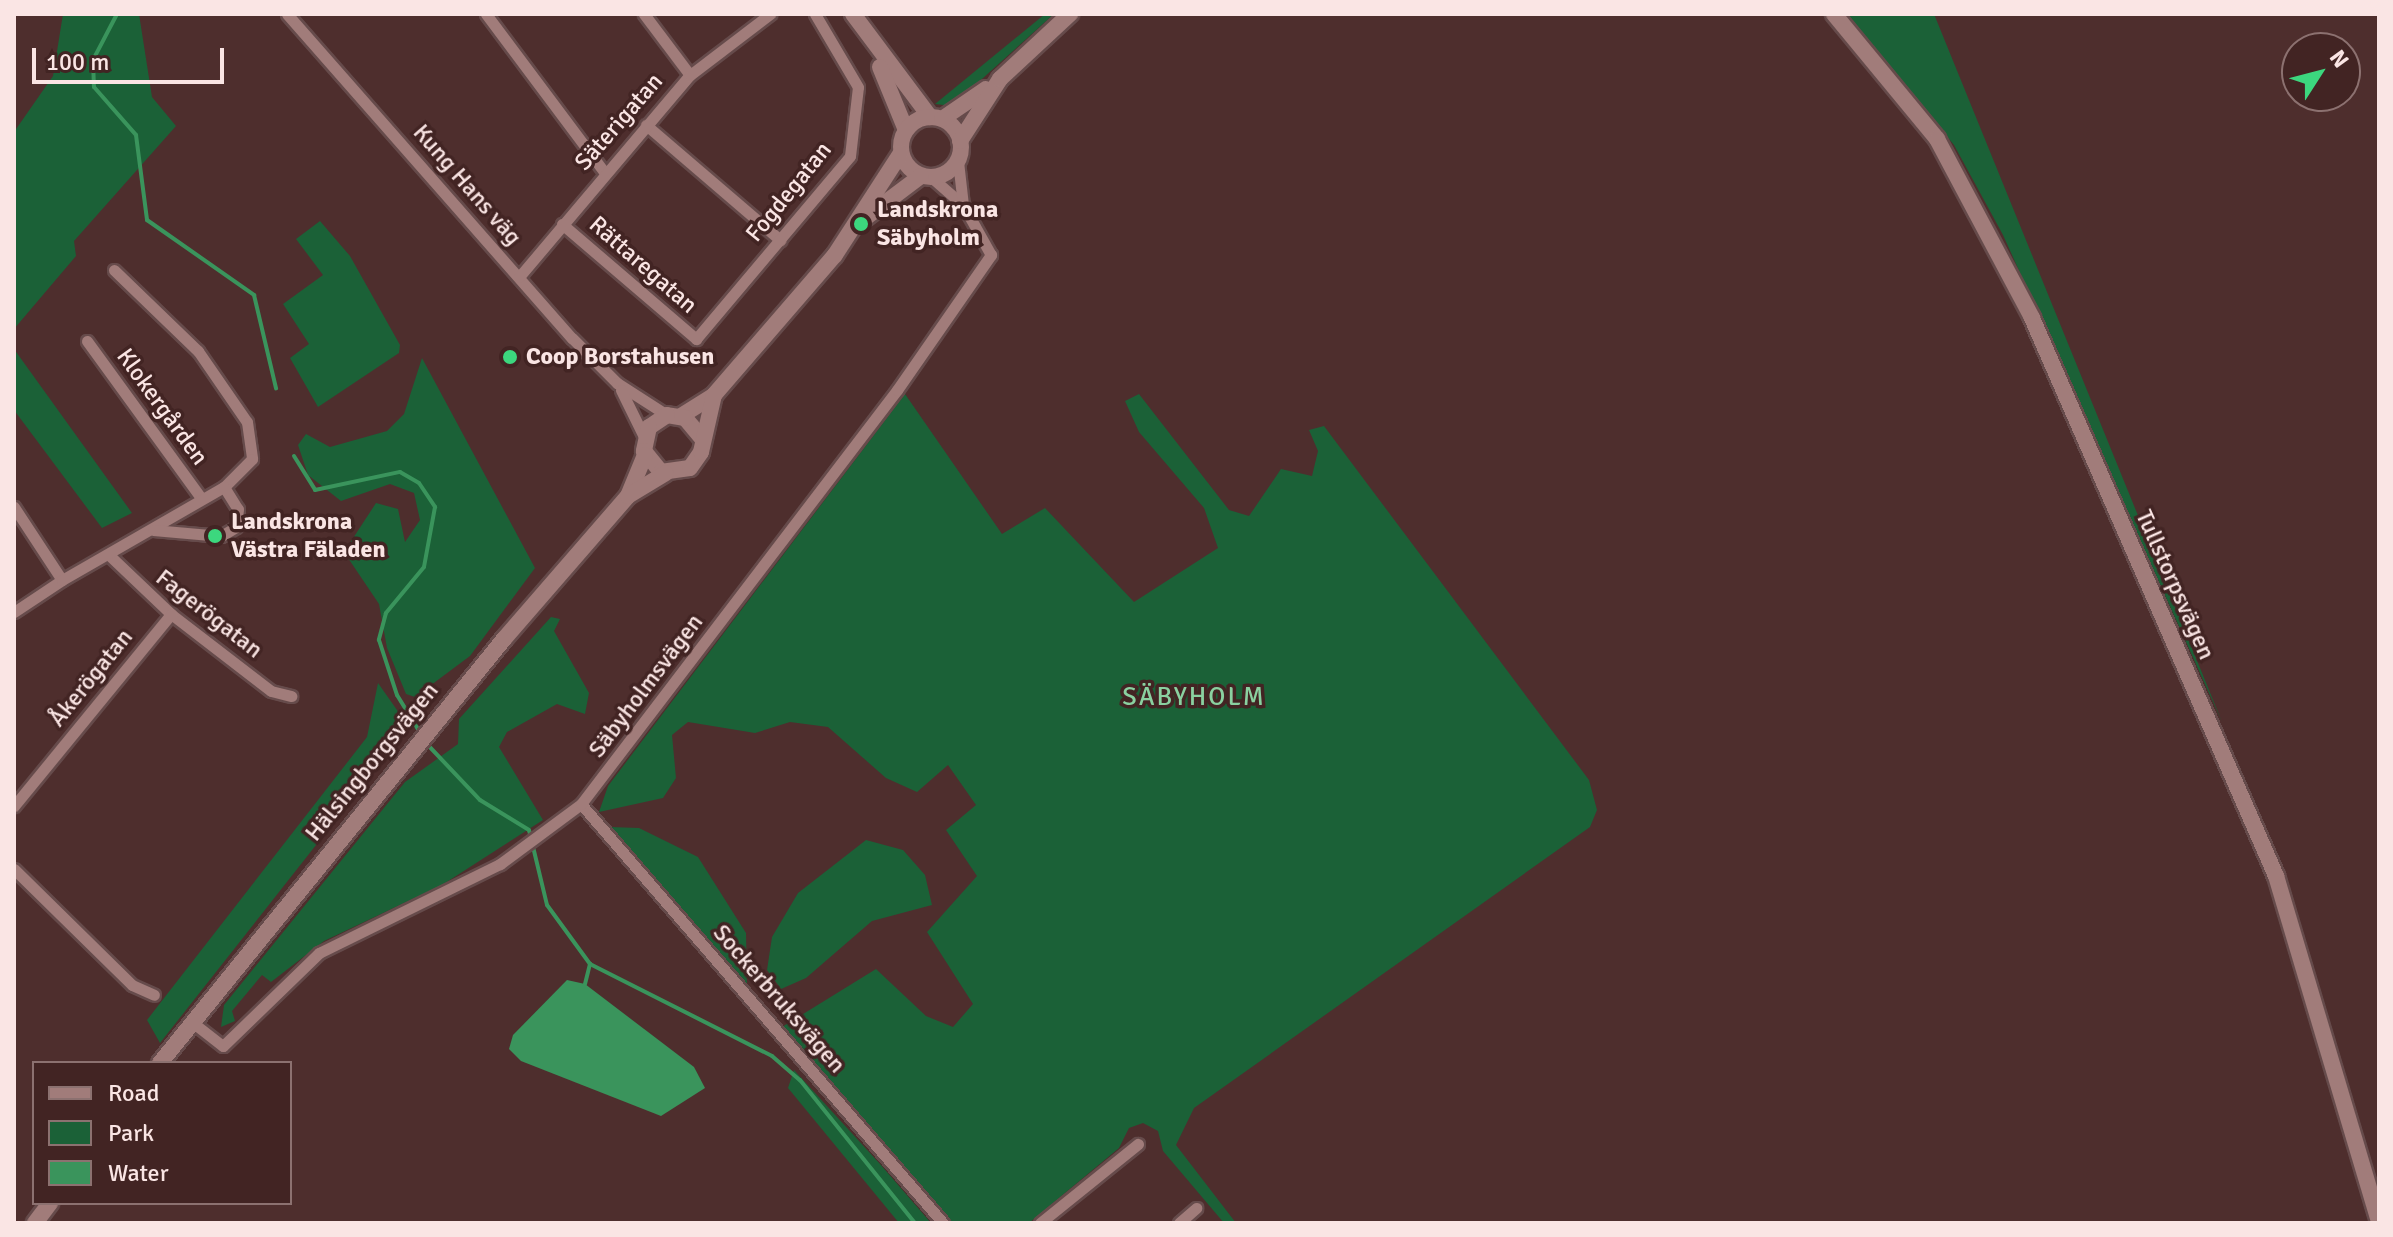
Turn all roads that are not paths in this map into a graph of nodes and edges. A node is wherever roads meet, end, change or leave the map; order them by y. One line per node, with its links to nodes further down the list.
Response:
1 (287, 14): 25 (street, Kung Hans väg)
2 (486, 14): 18 (street)
3 (644, 14): 10 (street)
4 (770, 14): 10 (street, Säterigatan)
5 (815, 14): 23 (street, Fogdegatan)
6 (853, 14): 9 (main road)
7 (1070, 14): 11 (main road)
8 (1834, 14): 54 (main road, Tullstorpsvägen)
9 (866, 36): 12 (main road); 14 (main road)
10 (690, 75): 13 (street, Säterigatan)
11 (1000, 79): 12 (main road); 15 (main road)
12 (936, 118): 14 (main road); 15 (main road)
13 (646, 125): 18 (street, Säterigatan); 23 (street)
14 (906, 130): 16 (main road)
15 (960, 141): 17 (main road)
16 (901, 153): 19 (main road); 21 (main road)
17 (958, 161): 19 (main road); 20 (street, Säbyholmsvägen)
18 (604, 172): 22 (street, Säterigatan)
19 (926, 177): 20 (street, Säbyholmsvägen); 21 (main road)
20 (963, 205): 45 (street, Säbyholmsvägen)
21 (864, 219): 29 (main road)
22 (562, 224): 25 (street, Säterigatan); 26 (street, Rättaregatan)
23 (780, 240): 26 (street, Fogdegatan)
24 (114, 270): 35 (street)
25 (519, 277): 28 (street, Kung Hans väg)
26 (696, 339)
27 (87, 341): 37 (street, Klokergården)
28 (617, 383): 30 (street, Kung Hans väg); 31 (street, Kung Hans väg)
29 (714, 395): 30 (main road); 32 (main road)
30 (674, 416): 31 (main road); 32 (main road)
31 (644, 437): 33 (main road)
32 (701, 437): 34 (main road)
33 (645, 455): 34 (main road); 36 (main road, Hälsingborgsvägen)
34 (666, 473): 36 (main road, Hälsingborgsvägen)
35 (224, 487): 37 (street); 39 (street)
36 (628, 496): 49 (main road, Hälsingborgsvägen)
37 (202, 499): 39 (street)
38 (16, 513): 41 (street)
39 (153, 530): 40 (street)
40 (109, 555): 41 (street); 43 (street, Fagerögatan)
41 (62, 580): 42 (street)
42 (14, 612)
43 (171, 614): 44 (street, Fagerögatan); 46 (street, Åkerögatan)
44 (291, 696)
45 (581, 804): 49 (street, Säbyholmsvägen); 56 (street, Sockerbruksvägen)
46 (14, 806)
47 (14, 869): 48 (street)
48 (154, 995)
49 (192, 1022): 50 (main road, Hälsingborgsvägen)
50 (162, 1061)
51 (1138, 1144): 57 (street)
52 (48, 1205): 55 (main road)
53 (1196, 1208): 58 (street)
54 (2379, 1222)
55 (35, 1223)
56 (943, 1223)
57 (1040, 1223)
58 (1179, 1223)

